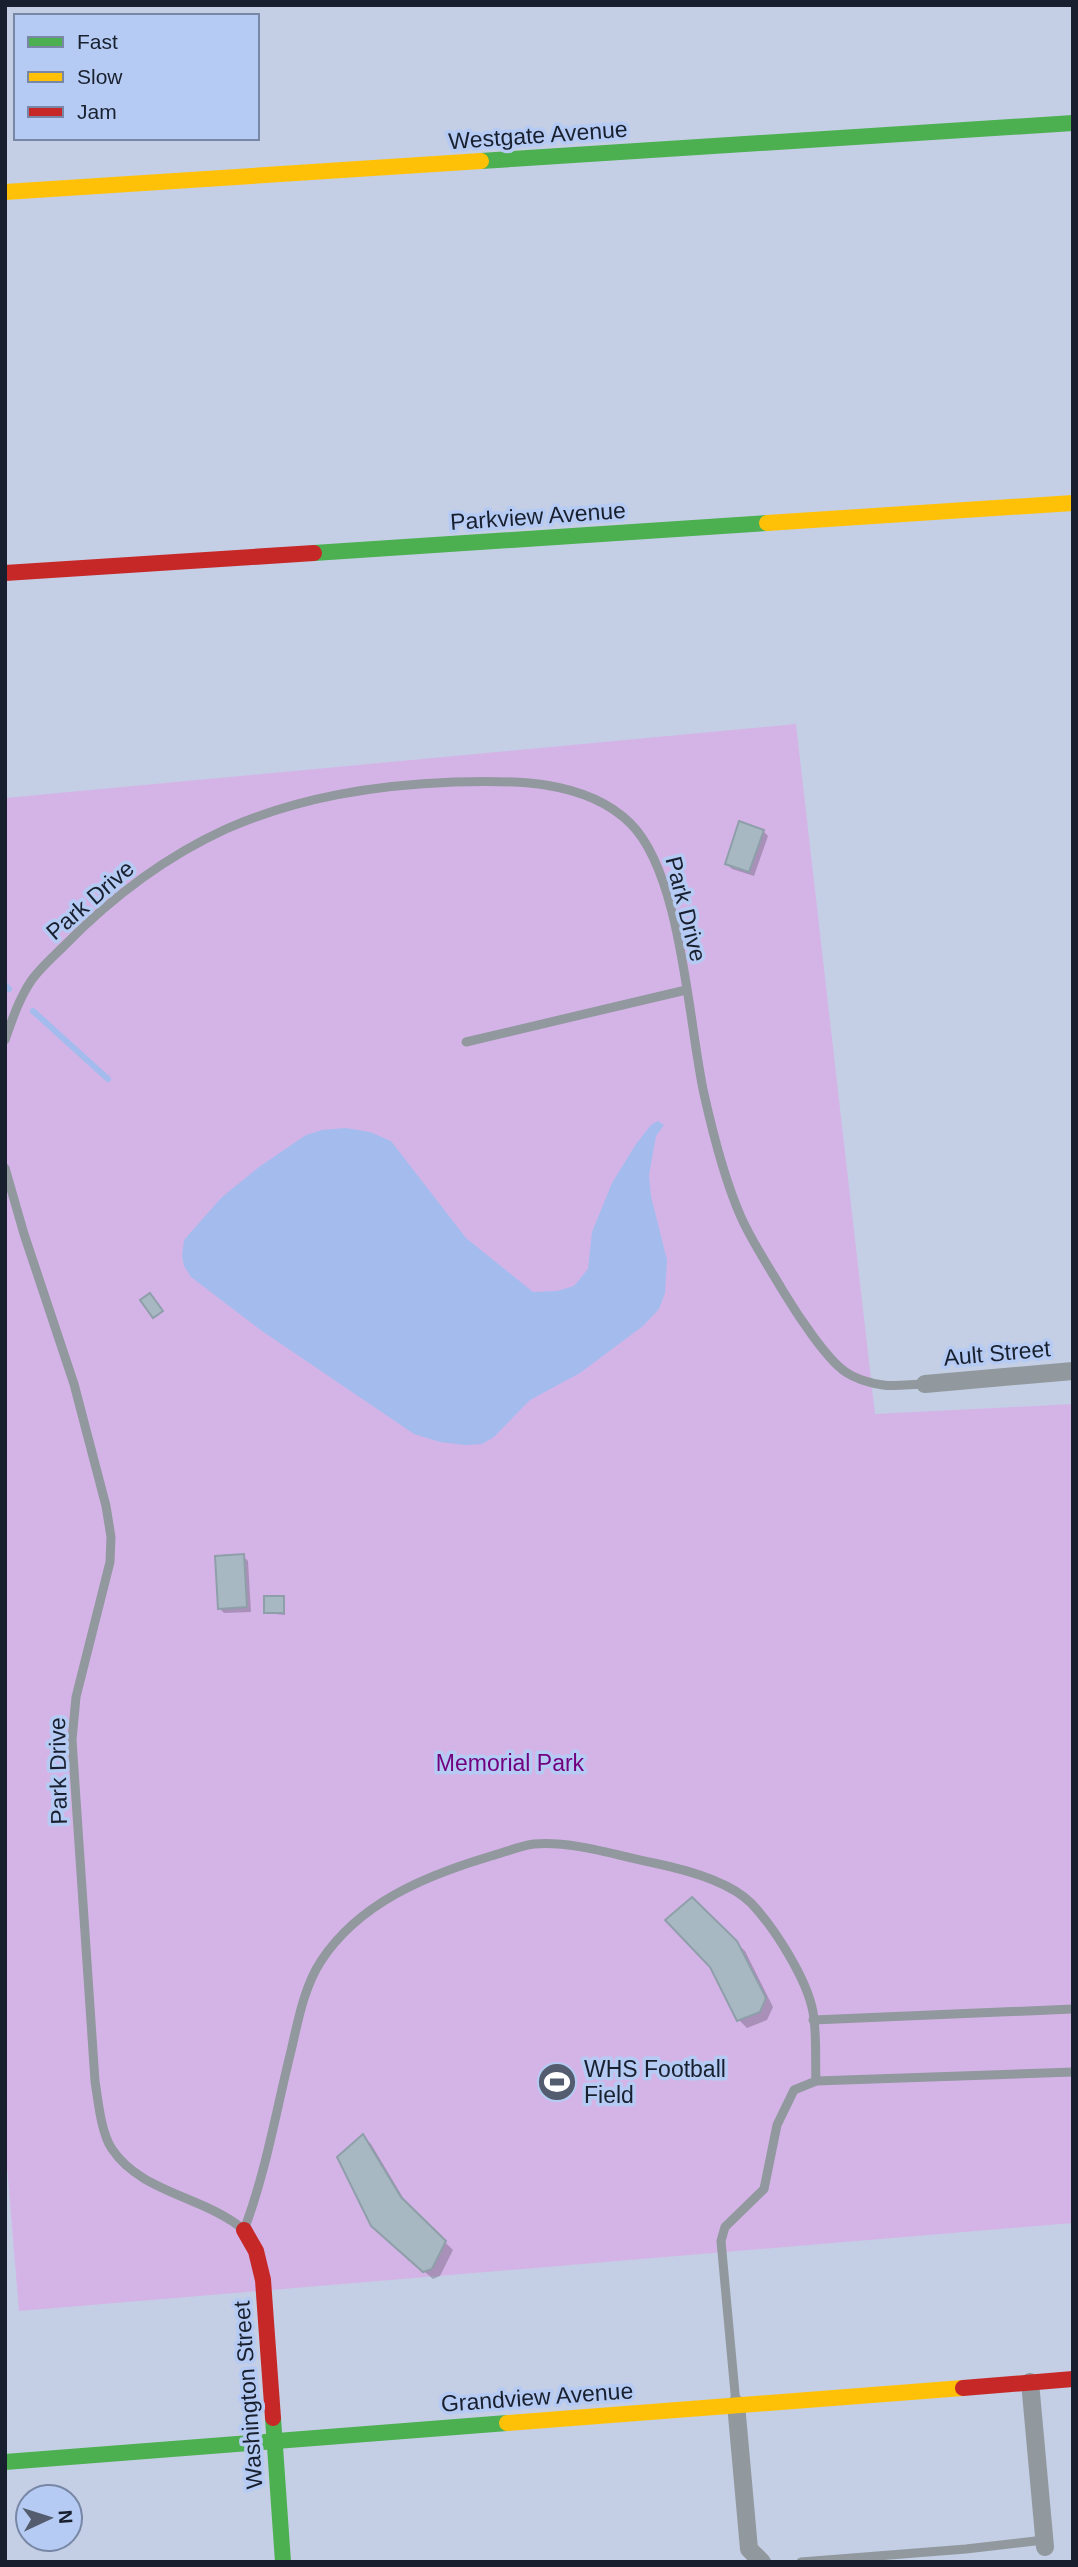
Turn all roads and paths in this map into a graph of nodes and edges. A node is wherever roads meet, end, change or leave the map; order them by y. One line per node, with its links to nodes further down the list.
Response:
1 (1073, 123): 2 (street, Westgate Avenue)
2 (5, 192)
3 (1073, 503): 4 (street, Parkview Avenue)
4 (5, 573)
5 (686, 990): 6 (lane, Park Drive); 7 (lane); 10 (lane, Park Drive)
6 (5, 1040)
7 (466, 1042)
8 (5, 1168): 15 (lane, Park Drive)
9 (1073, 1371): 10 (street, Ault Street)
10 (925, 1384)
11 (1073, 2009): 12 (lane)
12 (813, 2020): 14 (lane); 15 (lane)
13 (1073, 2072): 14 (lane)
14 (816, 2081): 18 (lane)
15 (244, 2230): 19 (street, Washington Street)
16 (1073, 2379): 17 (street, Grandview Avenue)
17 (1030, 2382): 18 (street, Grandview Avenue); 21 (street)
18 (736, 2404): 19 (street, Grandview Avenue); 23 (street)
19 (274, 2440): 20 (street, Grandview Avenue); 22 (street, Washington Street)
20 (5, 2462)
21 (1044, 2543): 24 (lane)
22 (283, 2562)
23 (762, 2562)
24 (801, 2562)

